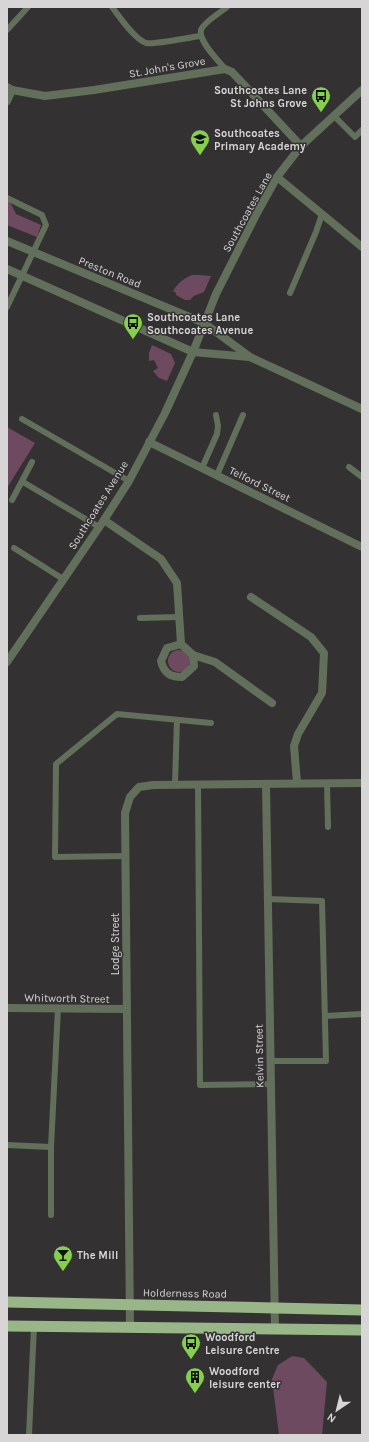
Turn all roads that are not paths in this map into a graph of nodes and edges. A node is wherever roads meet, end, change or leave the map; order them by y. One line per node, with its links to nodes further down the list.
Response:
1 (28, 7): 4 (lane)
2 (112, 7): 5 (lane)
3 (227, 7): 5 (lane)
4 (7, 30)
5 (201, 36): 6 (lane)
6 (225, 69): 7 (street, St. John's Grove); 12 (street)
7 (9, 89): 9 (street)
8 (362, 90): 10 (street, Southcoates Lane)
9 (7, 101)
10 (334, 116): 11 (lane); 12 (street, Southcoates Lane)
11 (362, 130)
12 (301, 146): 13 (street, Southcoates Lane)
13 (277, 177): 15 (street); 23 (street, Southcoates Lane)
14 (7, 198): 18 (lane)
15 (322, 214): 17 (street); 21 (lane)
16 (7, 241): 18 (street, Preston Road)
17 (362, 247)
18 (34, 252): 20 (lane); 23 (street, Preston Road)
19 (7, 270): 20 (street)
20 (22, 276): 22 (lane); 24 (street)
21 (290, 293)
22 (7, 308)
23 (204, 323): 24 (street, Southcoates Lane); 25 (street)
24 (193, 352): 25 (street); 30 (street, Southcoates Avenue)
25 (250, 357): 26 (street)
26 (362, 409)
27 (216, 415): 33 (lane)
28 (243, 415): 34 (lane)
29 (22, 419): 36 (lane)
30 (149, 442): 33 (street, Telford Street); 36 (street, Southcoates Avenue)
31 (32, 462): 37 (lane)
32 (349, 467): 35 (lane)
33 (202, 468): 34 (street, Telford Street)
34 (217, 475): 40 (street, Telford Street)
35 (362, 477)
36 (129, 481): 39 (street, Southcoates Avenue)
37 (22, 482): 38 (lane); 39 (lane)
38 (12, 500)
39 (102, 523): 42 (street, Southcoates Avenue); 44 (street)
40 (362, 547)
41 (14, 548): 42 (lane)
42 (63, 579): 48 (street, Southcoates Avenue)
43 (251, 597): 52 (street)
44 (179, 617): 45 (lane); 46 (street)
45 (140, 618)
46 (181, 644): 47 (street); 47 (street)
47 (193, 655): 49 (street)
48 (7, 662)
49 (272, 703)
50 (177, 720): 51 (lane); 55 (lane); 59 (lane)
51 (211, 723)
52 (297, 783): 53 (street, Lodge Street); 57 (street, Lodge Street)
53 (327, 783): 54 (street, Lodge Street); 58 (lane)
54 (362, 783)
55 (175, 784): 56 (street, Lodge Street); 59 (street, Lodge Street)
56 (198, 784): 57 (street, Lodge Street); 67 (lane)
57 (266, 784): 60 (street, Kelvin Street)
58 (328, 827)
59 (126, 856): 63 (street, Lodge Street)
60 (268, 899): 65 (lane); 66 (street, Kelvin Street)
61 (7, 1008): 62 (street, Whitworth Street)
62 (58, 1008): 63 (street, Whitworth Street); 69 (lane)
63 (126, 1009): 72 (street, Lodge Street)
64 (362, 1014): 65 (lane)
65 (325, 1016): 66 (lane)
66 (270, 1061): 67 (street, Kelvin Street)
67 (271, 1084): 73 (street, Kelvin Street)
68 (7, 1145): 69 (lane)
69 (51, 1148): 70 (lane)
70 (52, 1215)
71 (7, 1302): 72 (highway, Holderness Road)
72 (130, 1304): 73 (highway, Holderness Road); 77 (street, Lodge Street)
73 (274, 1307): 74 (highway, Holderness Road); 78 (street, Kelvin Street)
74 (362, 1310)
75 (7, 1326): 76 (highway)
76 (34, 1326): 77 (highway); 80 (lane)
77 (130, 1327): 78 (highway)
78 (274, 1329): 79 (highway)
79 (362, 1330)
80 (29, 1435)

